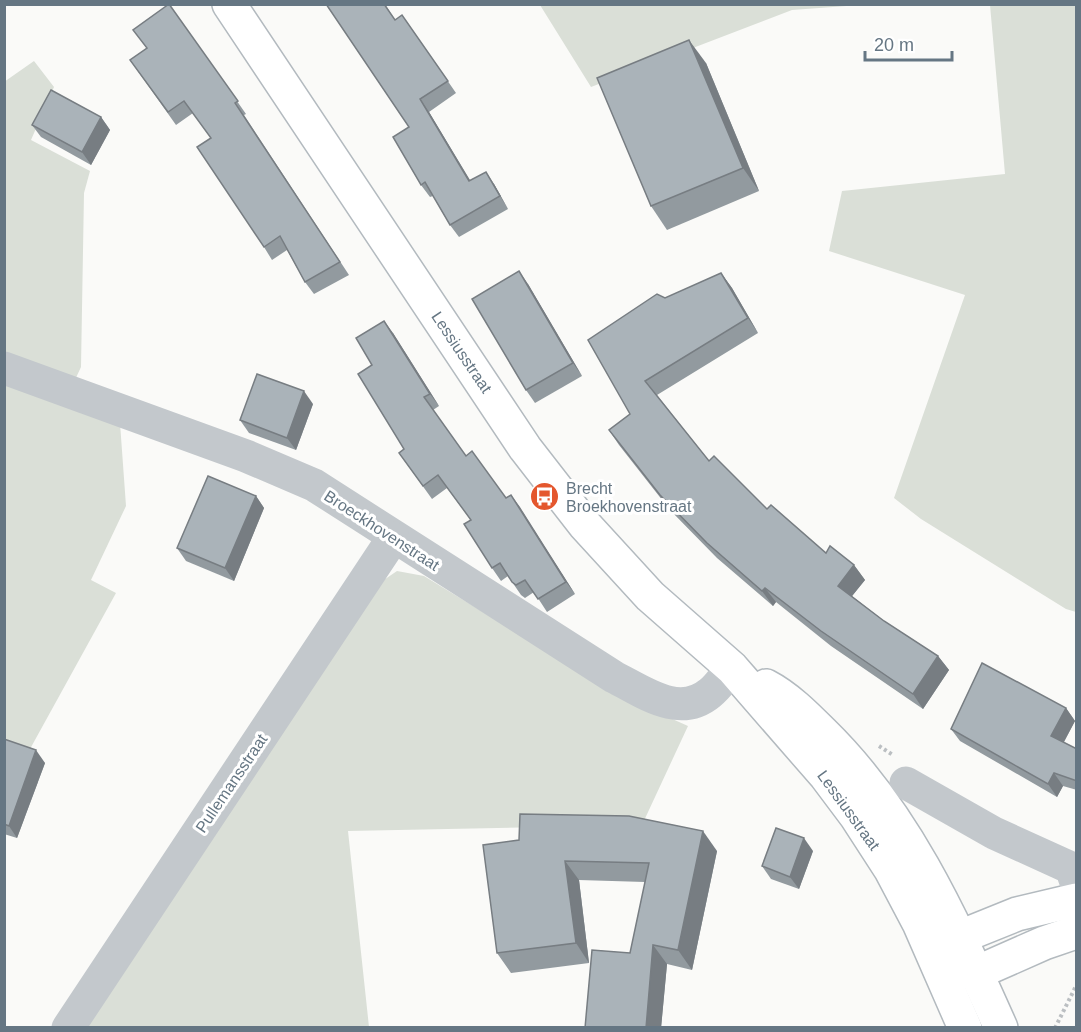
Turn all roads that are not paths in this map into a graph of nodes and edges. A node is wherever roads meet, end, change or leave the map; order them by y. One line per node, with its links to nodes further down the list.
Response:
1 (229, 4): 4 (main road, Lessiusstraat)
2 (4, 368): 3 (street, Broeckhovenstraat)
3 (393, 538): 4 (street, Broeckhovenstraat); 12 (street, Pullemansstraat)
4 (732, 668): 9 (main road, Lessiusstraat); 10 (main road, Lessiusstraat)
5 (906, 783): 6 (street)
6 (1077, 882)
7 (1077, 900): 9 (main road)
8 (1077, 932): 11 (main road)
9 (960, 937): 10 (main road); 11 (main road, Lessiusstraat)
10 (941, 968): 11 (main road); 13 (main road, Lessiusstraat)
11 (976, 973): 14 (main road, Lessiusstraat)
12 (68, 1028)
13 (964, 1028)
14 (1001, 1028)

